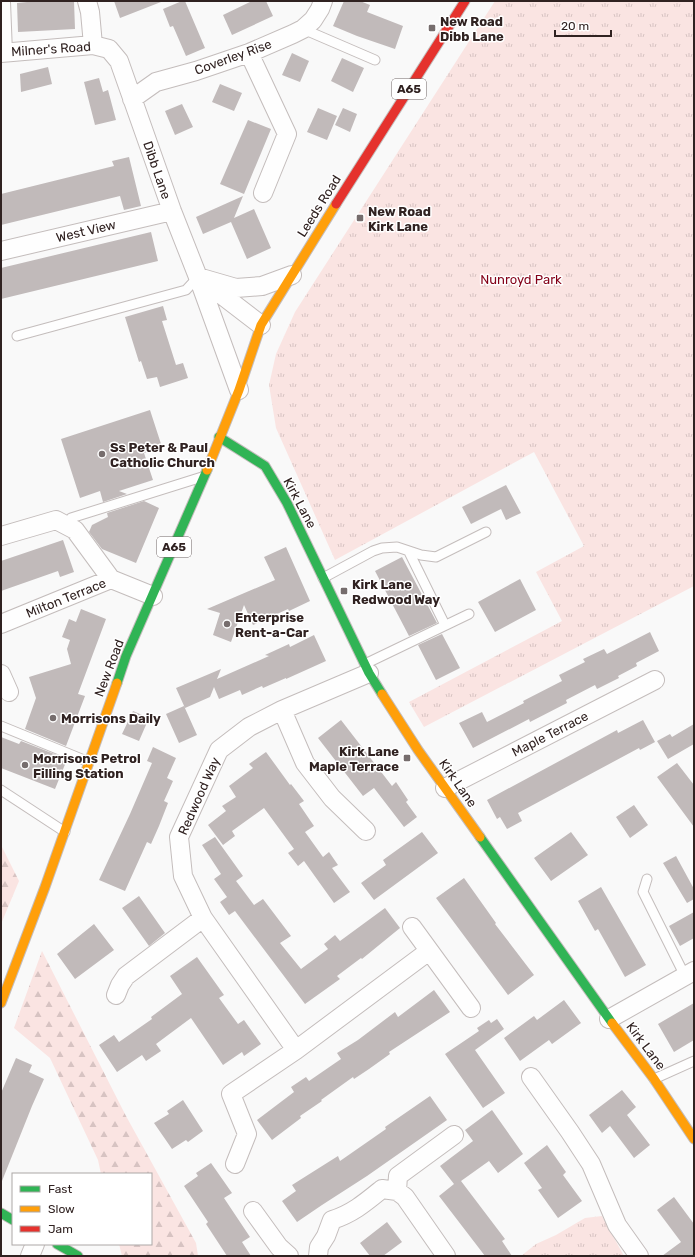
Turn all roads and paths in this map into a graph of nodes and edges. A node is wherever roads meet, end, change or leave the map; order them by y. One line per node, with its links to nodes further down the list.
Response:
1 (87, 1): 6 (street)
2 (323, 1): 5 (street, Coverley Rise)
3 (465, 1): 15 (main road, Leeds Road / A65)
4 (1, 2): 7 (street)
5 (303, 29): 8 (street, Coverley Rise); 9 (lane)
6 (93, 45): 7 (street, Milner's Road); 10 (street, Milner's Road)
7 (2, 53)
8 (249, 53): 11 (street, Coverley Rise); 12 (street)
9 (375, 60)
10 (119, 61): 11 (street, Dibb Lane)
11 (132, 99): 13 (street, Dibb Lane)
12 (263, 193)
13 (172, 211): 14 (street, West View); 16 (street, Dibb Lane)
14 (1, 251)
15 (292, 275): 16 (street); 17 (main road, Leeds Road / A65)
16 (198, 277): 17 (street); 18 (lane); 19 (street, Dibb Lane)
17 (261, 325): 19 (main road, Leeds Road / A65)
18 (17, 336)
19 (239, 390): 20 (main road, Leeds Road / A65)
20 (219, 437): 21 (main road, New Road / A65); 26 (main road, Kirk Lane)
21 (204, 477): 22 (lane); 28 (main road, New Road / A65)
22 (72, 518)
23 (486, 532): 25 (lane)
24 (1, 536): 27 (street)
25 (408, 552): 26 (lane); 31 (lane)
26 (323, 578): 32 (main road, Kirk Lane)
27 (111, 580): 28 (street, Milton Terrace); 30 (street, Milton Terrace)
28 (153, 596): 38 (main road, New Road / A65)
29 (469, 614): 31 (lane)
30 (1, 624)
31 (445, 625): 32 (lane)
32 (367, 668): 36 (street, Redwood Way); 39 (main road, Kirk Lane)
33 (1, 674): 35 (street)
34 (655, 680): 39 (street, Maple Terrace)
35 (9, 692)
36 (282, 710): 41 (street); 44 (street, Redwood Way)
37 (1, 726): 38 (lane)
38 (89, 762): 42 (main road, New Road / A65)
39 (445, 788): 51 (main road, Kirk Lane)
40 (1, 790): 42 (lane)
41 (366, 831)
42 (65, 832): 49 (main road, New Road / A65)
43 (647, 879): 47 (lane)
44 (203, 918): 48 (street); 52 (street, Redwood Way)
45 (412, 928): 46 (street)
46 (429, 951): 50 (street); 52 (street)
47 (690, 974): 51 (street)
48 (116, 995)
49 (2, 998)
50 (471, 1008)
51 (609, 1019): 55 (main road, Kirk Lane)
52 (296, 1050): 58 (street)
53 (694, 1061): 55 (lane)
54 (531, 1077): 70 (street)
55 (654, 1079): 56 (main road, Kirk Lane)
56 (692, 1130)
57 (454, 1135): 59 (street)
58 (235, 1164)
59 (397, 1192): 65 (street); 69 (street)
60 (253, 1211): 68 (street)
61 (1, 1213): 62 (main road)
62 (12, 1219)
63 (35, 1245): 66 (street)
64 (59, 1245): 67 (main road)
65 (314, 1254)
66 (30, 1256)
67 (78, 1256)
68 (289, 1256)
69 (446, 1256)
70 (639, 1256)

